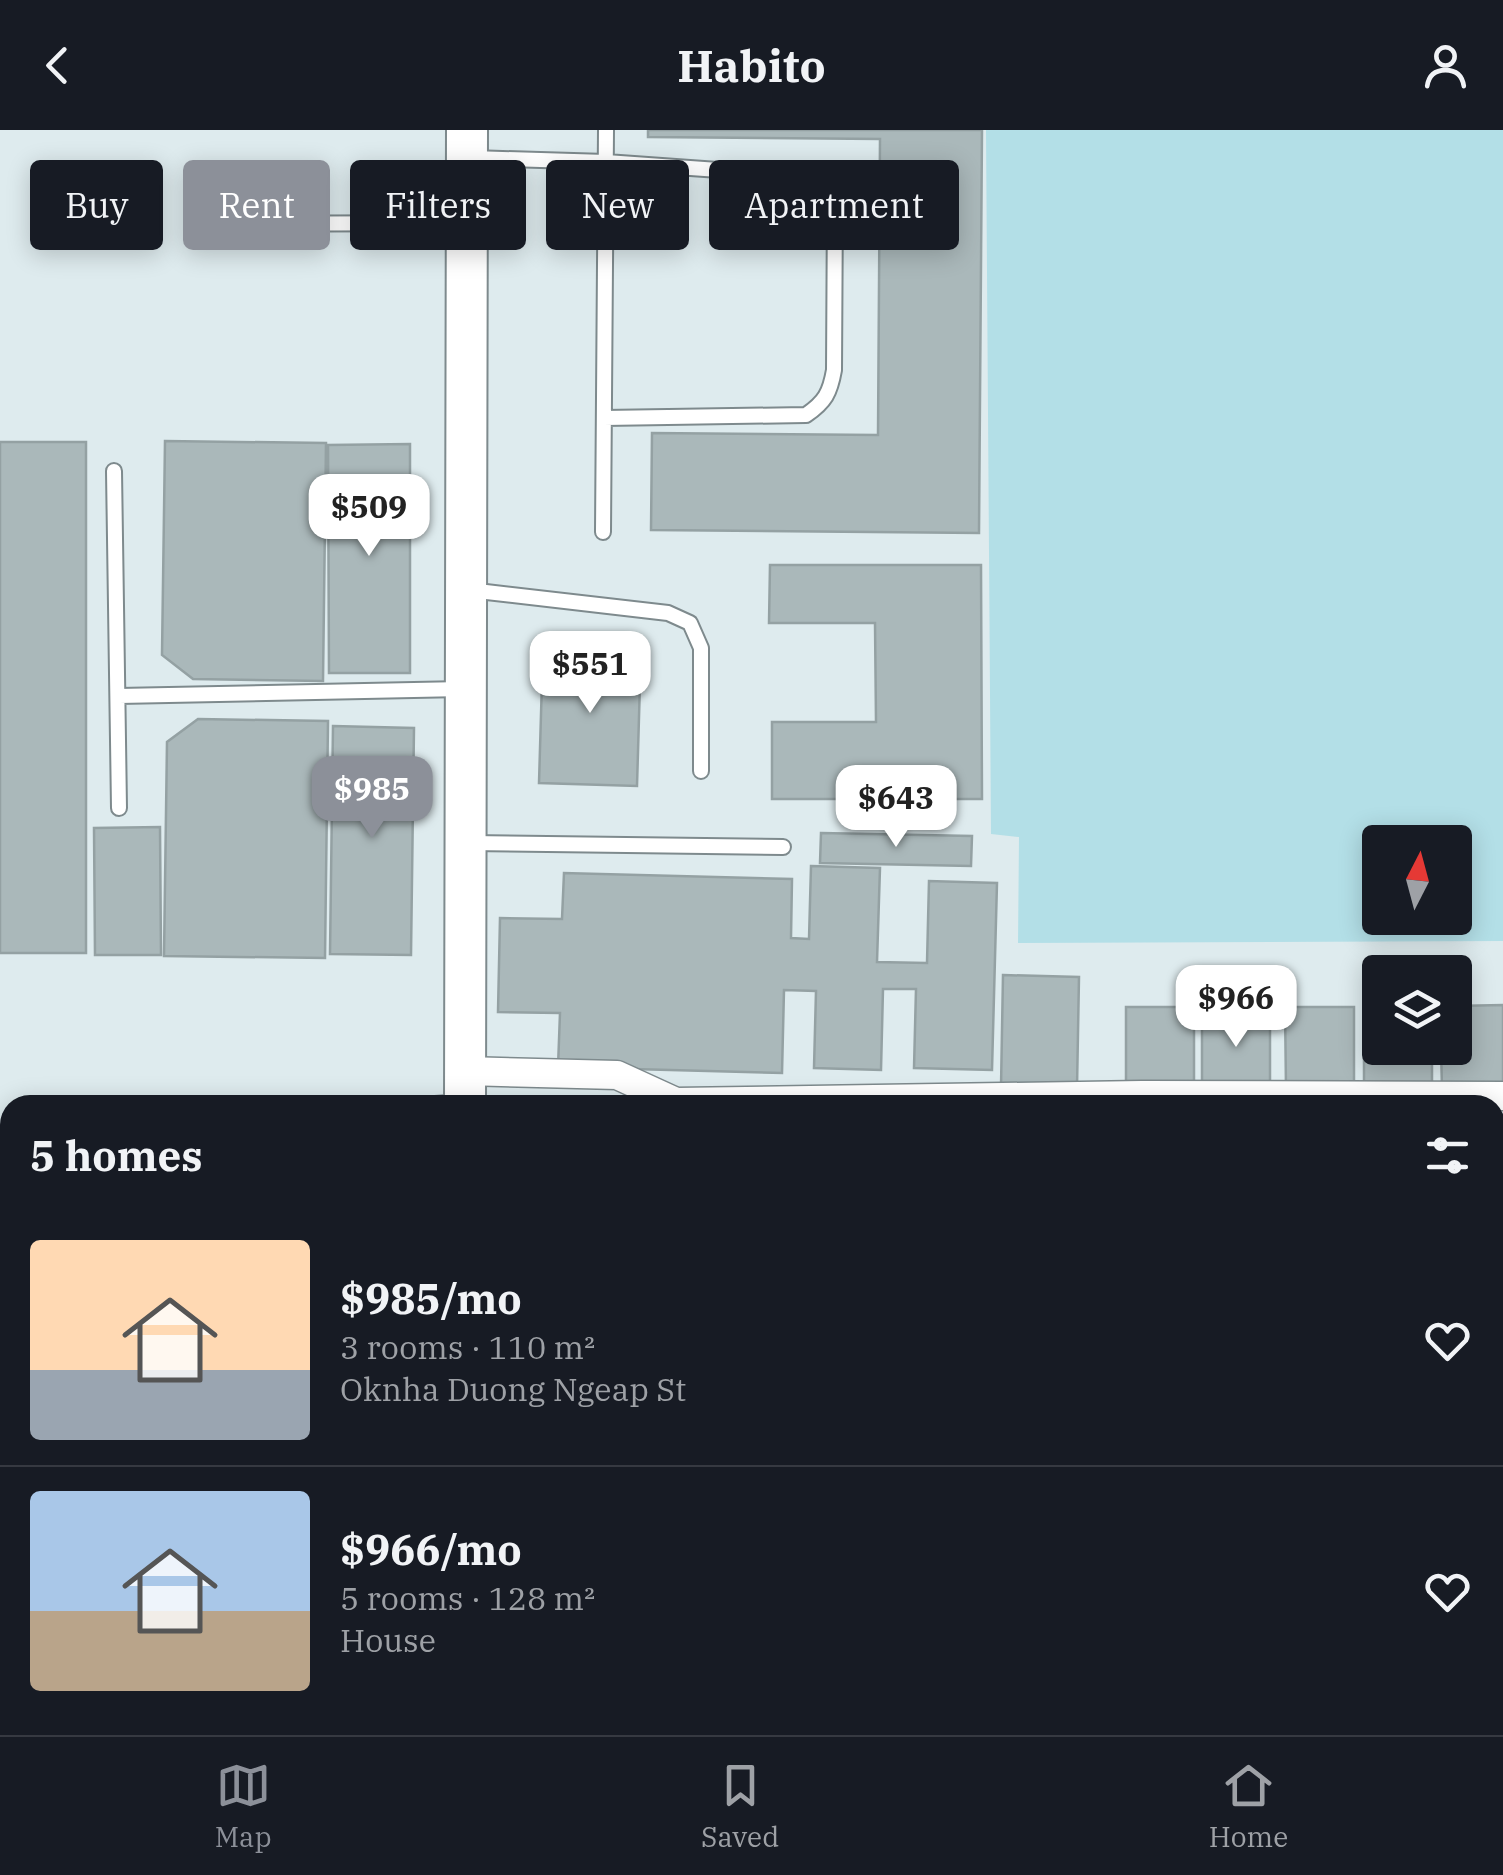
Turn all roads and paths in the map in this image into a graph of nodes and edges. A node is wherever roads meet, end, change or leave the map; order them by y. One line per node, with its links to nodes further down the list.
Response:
1 (606, 130): 4 (lane)
2 (468, 144): 3 (lane)
3 (591, 160)
4 (606, 160)
5 (689, 168): 8 (lane)
6 (468, 250): 11 (street)
7 (605, 250): 8 (lane)
8 (604, 418): 10 (lane)
9 (114, 470): 13 (lane)
10 (604, 532)
11 (468, 590): 12 (street); 14 (lane)
12 (468, 689): 13 (lane); 16 (street)
13 (119, 696): 15 (lane)
14 (702, 771)
15 (119, 808)
16 (468, 844): 17 (lane); 18 (street)
17 (782, 847)
18 (465, 1092): 19 (street)
19 (655, 1095)

